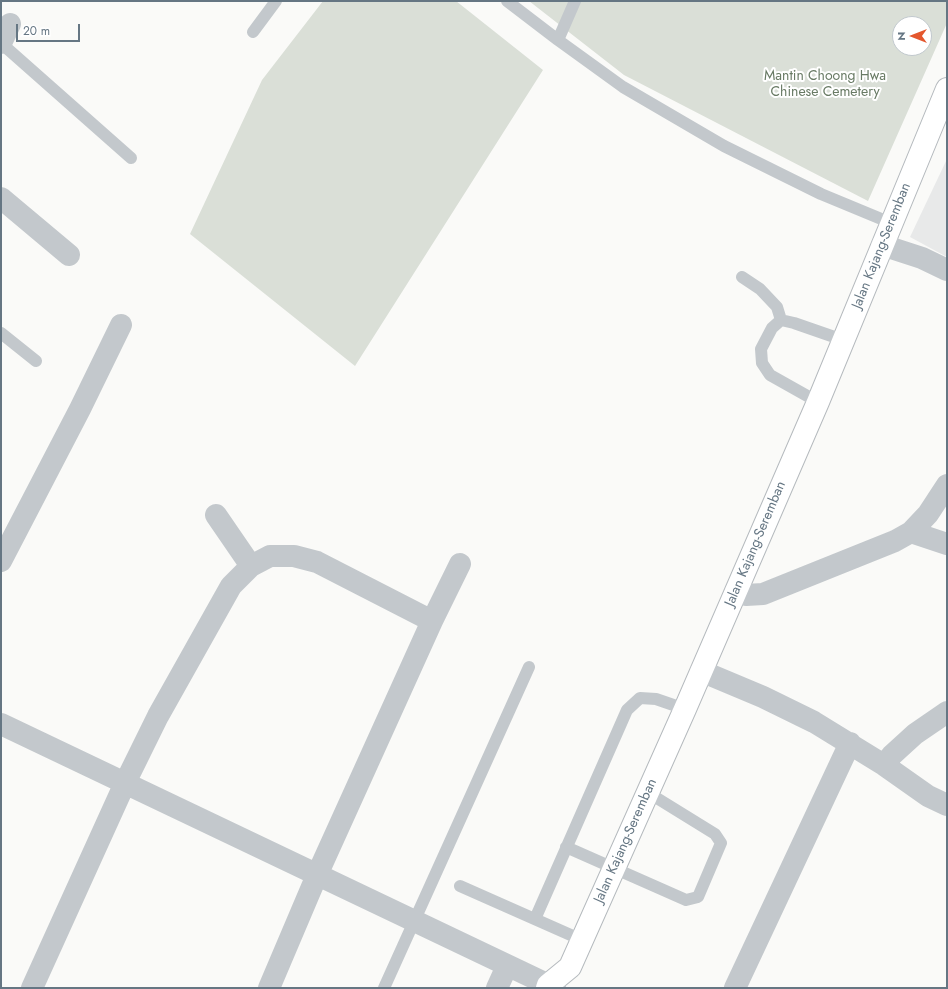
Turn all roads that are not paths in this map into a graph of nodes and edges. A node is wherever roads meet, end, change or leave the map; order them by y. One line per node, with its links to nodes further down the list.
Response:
1 (276, 1): 4 (lane)
2 (508, 1): 6 (lane)
3 (575, 1): 6 (lane)
4 (253, 32)
5 (4, 37): 8 (lane)
6 (558, 40): 10 (lane)
7 (947, 89): 10 (main road, Jalan Kajang-Seremban)
8 (131, 158)
9 (1, 198): 12 (street)
10 (891, 223): 11 (main road, Jalan Kajang-Seremban)
11 (882, 245): 13 (street); 18 (main road, Jalan Kajang-Seremban)
12 (69, 255)
13 (947, 270)
14 (742, 278): 15 (lane)
15 (781, 320): 18 (lane); 20 (lane)
16 (121, 326): 25 (street)
17 (1, 333): 19 (lane)
18 (843, 340): 20 (main road, Jalan Kajang-Seremban)
19 (36, 361)
20 (818, 402): 28 (main road, Jalan Kajang-Seremban)
21 (947, 485): 23 (street)
22 (216, 515): 27 (street)
23 (911, 532): 24 (street); 28 (street)
24 (947, 544)
25 (1, 561)
26 (460, 564): 29 (street)
27 (251, 566): 29 (street); 37 (street)
28 (736, 591): 31 (main road, Jalan Kajang-Seremban)
29 (432, 621): 42 (street)
30 (528, 667): 45 (lane)
31 (701, 671): 32 (main road, Jalan Kajang-Seremban); 35 (street)
32 (685, 709): 38 (main road, Jalan Kajang-Seremban); 40 (lane)
33 (947, 712): 36 (street)
34 (1, 724): 37 (street)
35 (850, 743): 36 (street); 53 (street)
36 (884, 765): 39 (street)
37 (125, 783): 42 (street); 49 (street)
38 (647, 792): 41 (main road, Jalan Kajang-Seremban); 41 (lane)
39 (947, 805)
40 (566, 847): 41 (lane); 44 (lane)
41 (613, 868): 46 (main road, Jalan Kajang-Seremban)
42 (317, 875): 45 (street); 50 (street)
43 (460, 886): 44 (lane)
44 (535, 919): 46 (lane)
45 (414, 921): 47 (street); 51 (lane)
46 (582, 940): 48 (main road, Jalan Kajang-Seremban)
47 (507, 966): 48 (street); 52 (street)
48 (555, 987)
49 (32, 988)
50 (269, 988)
51 (384, 988)
52 (497, 988)
53 (736, 988)

